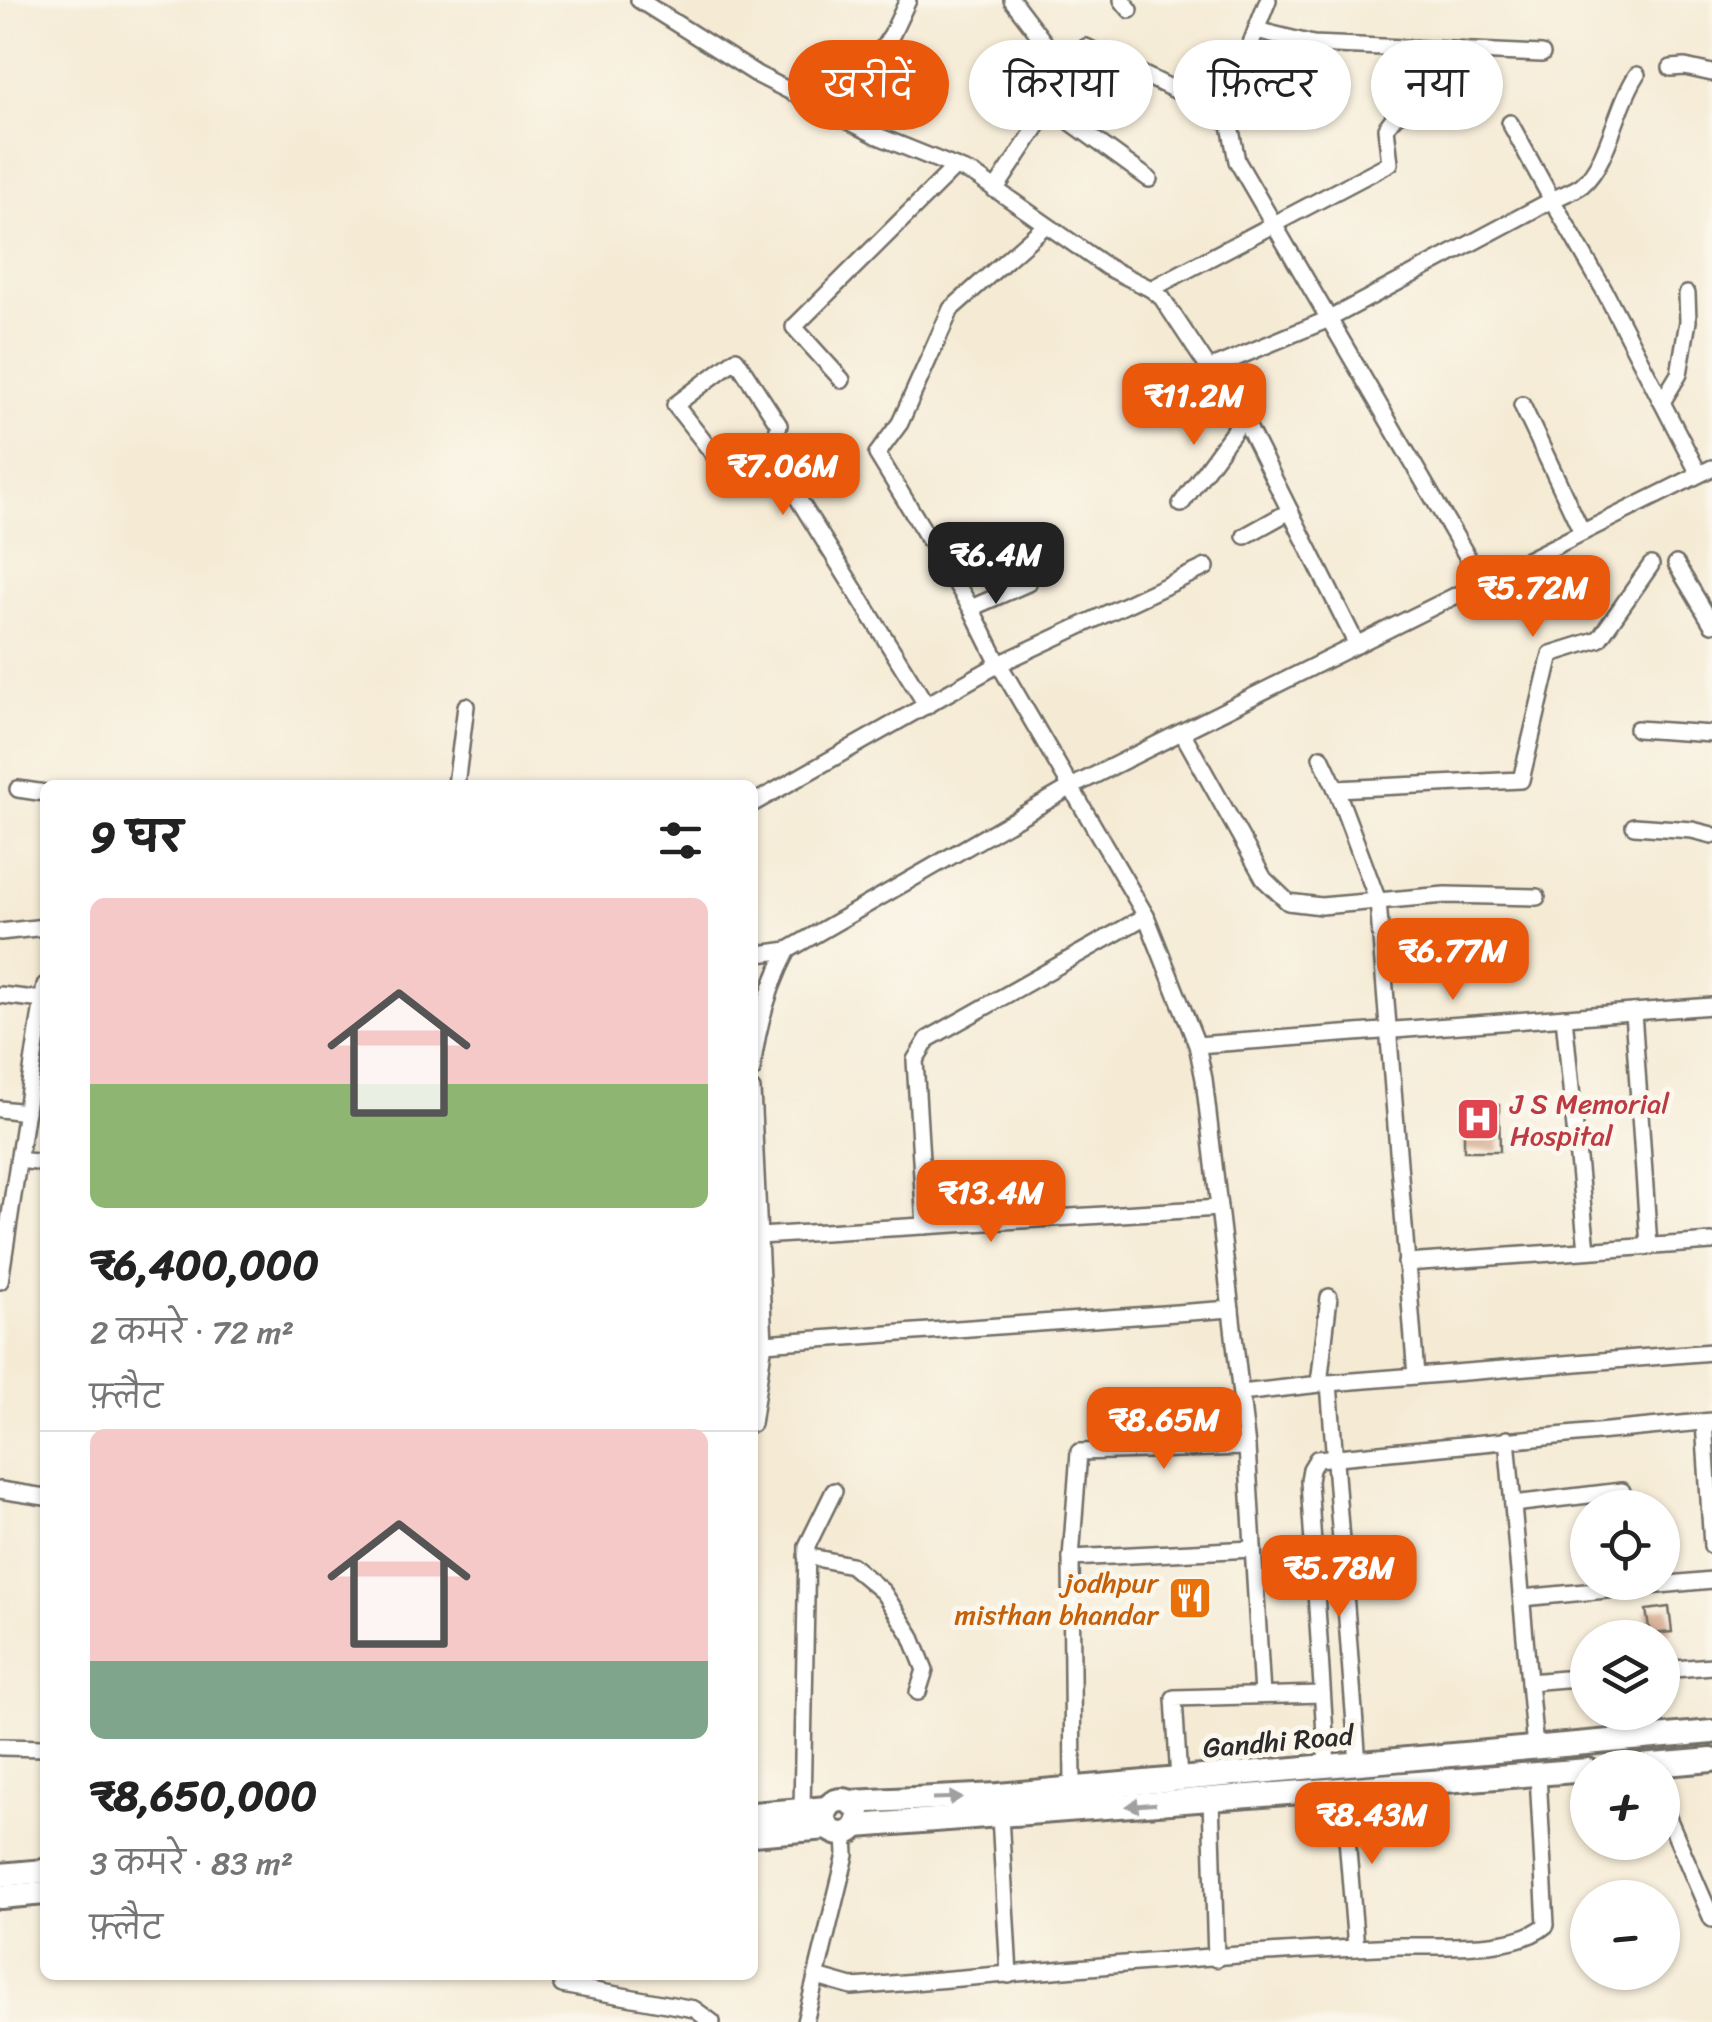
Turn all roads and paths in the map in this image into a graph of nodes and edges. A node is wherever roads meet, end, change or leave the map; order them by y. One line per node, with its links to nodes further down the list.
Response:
1 (639, 0): 15 (street)
2 (908, 0): 6 (street)
3 (1012, 0): 7 (street)
4 (1268, 0): 5 (street)
5 (1256, 30): 8 (street); 9 (street)
6 (888, 40)
7 (1042, 40)
8 (1252, 40)
9 (1371, 48)
10 (1503, 53): 11 (street)
11 (1542, 54)
12 (1671, 68): 13 (street)
13 (1712, 73)
14 (1636, 75): 25 (street)
15 (788, 90)
16 (1510, 123): 25 (street)
17 (870, 130): 22 (street)
18 (1035, 130): 24 (street)
19 (1082, 130): 23 (street)
20 (1231, 130): 26 (street)
21 (1386, 130): 26 (street)
22 (954, 167): 24 (street); 32 (street)
23 (1149, 179)
24 (995, 190): 27 (street)
25 (1552, 200): 30 (street); 33 (street)
26 (1273, 223): 28 (street); 30 (street)
27 (1046, 225): 28 (street); 47 (street)
28 (1151, 289): 31 (street)
29 (1686, 294): 33 (street)
30 (1329, 318): 31 (street); 45 (street)
31 (1209, 369): 35 (street)
32 (842, 380)
33 (1662, 402): 37 (street)
34 (1522, 405): 40 (street)
35 (1242, 420): 38 (street); 39 (street)
36 (726, 470): 52 (street)
37 (1706, 471): 40 (street)
38 (1181, 504)
39 (1290, 511): 41 (street); 49 (street)
40 (1582, 532): 45 (street)
41 (1245, 536)
42 (1676, 564): 48 (street)
43 (1651, 565): 60 (street)
44 (1206, 567): 50 (street)
45 (1482, 582): 49 (street)
46 (1028, 583): 47 (street)
47 (971, 608): 50 (street)
48 (1712, 624)
49 (1357, 644): 54 (street)
50 (999, 664): 52 (street); 58 (street)
51 (466, 706): 57 (street)
52 (927, 706): 62 (street)
53 (1638, 729): 55 (street)
54 (1182, 732): 58 (street); 66 (street)
55 (1712, 734)
56 (1320, 756): 60 (street)
57 (457, 780)
58 (1072, 786): 67 (street); 70 (street)
59 (18, 789): 61 (street)
60 (1336, 789): 66 (street)
61 (40, 792)
62 (758, 801)
63 (1634, 826): 64 (street)
64 (1712, 836)
65 (1537, 897): 66 (street)
66 (1378, 901): 78 (street)
67 (1146, 916): 80 (street); 87 (street)
68 (40, 928): 69 (street)
69 (0, 932)
70 (788, 950): 71 (street); 79 (street)
71 (758, 954)
72 (40, 992): 73 (street)
73 (0, 995)
74 (1712, 1006): 75 (street)
75 (1633, 1012): 76 (street); 91 (street)
76 (1564, 1017): 78 (street); 92 (street)
77 (40, 1019): 82 (street)
78 (1388, 1030): 80 (street); 93 (street)
79 (758, 1034)
80 (1197, 1045): 85 (street)
81 (0, 1109): 82 (street)
82 (26, 1112): 83 (street)
83 (18, 1160): 84 (street); 89 (street)
84 (40, 1162)
85 (1219, 1208): 87 (street); 96 (street)
86 (758, 1215): 88 (street)
87 (926, 1226): 88 (street)
88 (759, 1236): 97 (street)
89 (3, 1238): 94 (street)
90 (1712, 1242): 91 (street)
91 (1649, 1246): 92 (street)
92 (1586, 1250): 93 (street)
93 (1406, 1263): 99 (street)
94 (0, 1282)
95 (1329, 1296): 100 (street)
96 (1230, 1309): 97 (street); 101 (street)
97 (760, 1349)
98 (1712, 1352): 99 (street)
99 (1416, 1376): 100 (street)
100 (1324, 1383): 101 (street); 105 (street)
101 (1241, 1393): 104 (street)
102 (1708, 1421): 103 (street); 111 (street)
103 (1508, 1440): 105 (street); 110 (street)
104 (1247, 1446): 112 (street); 114 (street)
105 (1334, 1456): 122 (street); 132 (street)
106 (0, 1490): 108 (street)
107 (834, 1490): 113 (street)
108 (40, 1495)
109 (1570, 1497): 110 (street)
110 (1513, 1504): 116 (street)
111 (1712, 1546)
112 (1253, 1549): 114 (street); 123 (street)
113 (806, 1556): 121 (street); 140 (street)
114 (1071, 1558): 137 (street)
115 (1712, 1580): 116 (street)
116 (1522, 1598): 120 (street)
117 (1712, 1666): 118 (street)
118 (1680, 1669)
119 (1570, 1679): 120 (street)
120 (1529, 1682): 128 (street)
121 (918, 1692)
122 (1322, 1694): 123 (street); 133 (street)
123 (1262, 1695): 136 (street)
124 (1712, 1732): 125 (main road, Gandhi Road)
125 (1636, 1739): 128 (main road, Gandhi Road); 129 (street)
126 (0, 1747): 127 (street)
127 (40, 1748)
128 (1535, 1748): 132 (main road, Gandhi Road)
129 (1640, 1750)
130 (1712, 1760): 131 (main road)
131 (1680, 1763)
132 (1358, 1764): 133 (main road, Gandhi Road)
133 (1327, 1766): 136 (main road, Gandhi Road)
134 (1570, 1771): 135 (main road, Gandhi Road)
135 (1538, 1774): 138 (main road, Gandhi Road); 151 (street)
136 (1179, 1780): 137 (main road, Gandhi Road)
137 (1072, 1789): 143 (main road, Gandhi Road, one-way to 137)
138 (1343, 1789): 139 (main road, Gandhi Road); 151 (street)
139 (1212, 1800): 142 (main road, Gandhi Road, one-way to 142); 152 (street)
140 (802, 1810): 141 (main road, Gandhi Road); 143 (main road, Gandhi Road)
141 (758, 1814)
142 (1000, 1816): 143 (main road, Gandhi Road); 153 (street)
143 (842, 1820): 144 (main road, Gandhi Road); 154 (street)
144 (758, 1833)
145 (1680, 1846): 150 (street)
146 (40, 1872): 147 (main road)
147 (0, 1875)
148 (40, 1893): 149 (main road)
149 (0, 1897)
150 (1712, 1920)
151 (1356, 1948): 152 (street)
152 (1216, 1959): 153 (street)
153 (1009, 1974): 154 (street)
154 (816, 1977): 157 (street)
155 (562, 1985): 156 (street)
156 (712, 2022)
157 (805, 2022)

